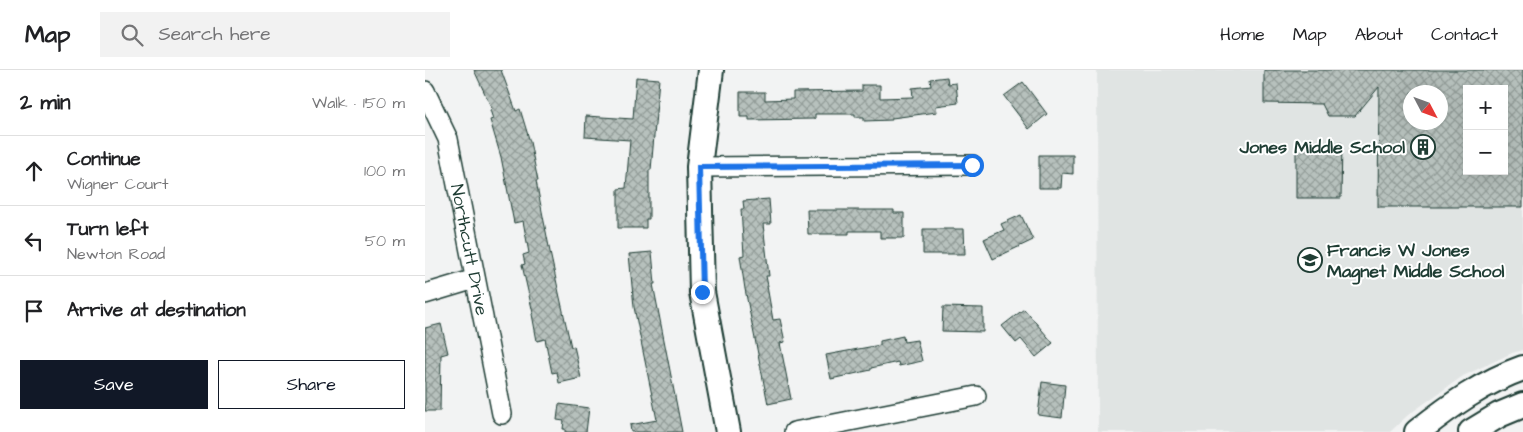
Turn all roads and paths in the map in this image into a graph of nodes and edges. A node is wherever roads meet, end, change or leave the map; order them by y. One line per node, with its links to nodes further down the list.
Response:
1 (711, 70): 4 (street)
2 (425, 90): 5 (street, Northcutt Drive)
3 (972, 165): 4 (street)
4 (699, 167): 11 (street)
5 (475, 279): 6 (street); 10 (street, Northcutt Drive)
6 (425, 294)
7 (1523, 368): 13 (street)
8 (976, 396): 12 (street)
9 (1523, 405): 14 (street)
10 (502, 414)
11 (728, 432)
12 (793, 432)
13 (1417, 432)
14 (1471, 432)

